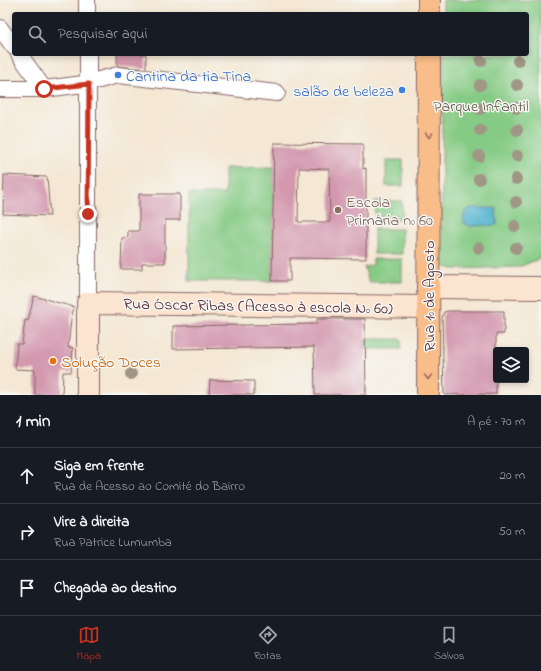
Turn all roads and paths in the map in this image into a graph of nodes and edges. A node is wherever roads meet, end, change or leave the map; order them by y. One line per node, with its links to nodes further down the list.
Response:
1 (87, 0): 3 (street)
2 (429, 0): 4 (main road)
3 (87, 12)
4 (429, 12)
5 (0, 28): 6 (street)
6 (12, 44)
7 (20, 56): 12 (street)
8 (88, 56): 10 (street)
9 (429, 56): 15 (main road, Rua 1º de Agosto, one-way to 15)
10 (89, 84): 12 (street); 13 (street); 16 (street)
11 (0, 89): 12 (street)
12 (44, 89)
13 (277, 93)
14 (541, 288): 15 (street, Rua Óscar Ribas (Acesso à escola Nº 60))
15 (428, 297): 16 (street, Rua Óscar Ribas (Acesso à escola Nº 60)); 18 (main road, Rua 1º de Agosto, one-way to 18)
16 (88, 303): 17 (street)
17 (88, 395)
18 (428, 395)

